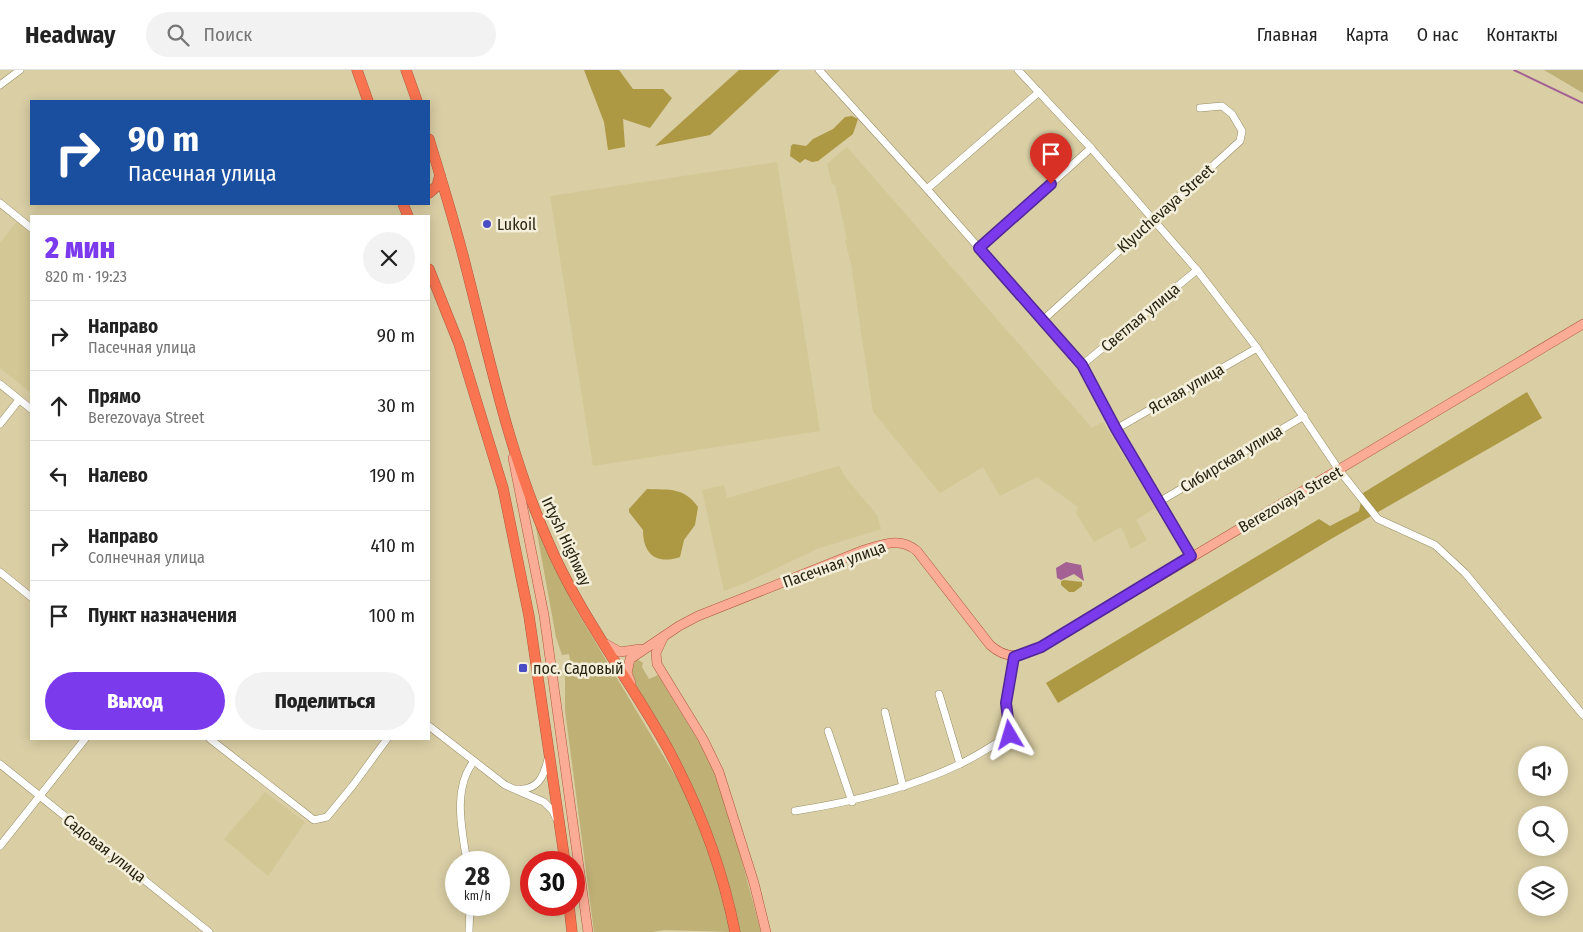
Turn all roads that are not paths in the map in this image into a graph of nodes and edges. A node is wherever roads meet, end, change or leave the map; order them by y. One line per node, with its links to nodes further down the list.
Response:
1 (20, 70): 6 (street)
2 (357, 70): 8 (highway)
3 (406, 70): 9 (highway)
4 (819, 70): 14 (street)
5 (1018, 70): 7 (street)
6 (0, 85)
7 (1039, 92): 12 (street); 14 (street)
8 (368, 100)
9 (417, 100)
10 (1200, 108): 17 (street, Klyuchevaya Street)
11 (430, 141): 13 (highway, Irtysh Highway)
12 (1092, 148): 17 (street); 19 (street)
13 (440, 175): 15 (highway); 28 (highway, Irtysh Highway)
14 (927, 189): 19 (street)
15 (430, 192)
16 (0, 203): 18 (street)
17 (1154, 219): 20 (street); 22 (street, Klyuchevaya Street)
18 (30, 227)
19 (979, 248): 22 (street)
20 (1197, 270): 24 (street); 25 (street, Светлая улица)
21 (430, 272): 51 (highway)
22 (1043, 320): 25 (street)
23 (1583, 324): 33 (main road, Berezovaya Street)
24 (1257, 348): 30 (street); 32 (street, Ясная улица)
25 (1082, 365): 32 (street)
26 (0, 384): 27 (street)
27 (20, 400): 29 (street); 31 (street)
28 (499, 402): 39 (highway, Irtysh Highway); 71 (main road)
29 (30, 408)
30 (1304, 416): 33 (street); 34 (street, Сибирская улица)
31 (0, 424)
32 (1116, 429): 34 (street)
33 (1339, 470): 35 (main road, Berezovaya Street); 44 (street)
34 (1160, 502): 35 (street)
35 (1191, 556): 41 (main road, Berezovaya Street)
36 (0, 572): 37 (street)
37 (30, 596)
38 (664, 637): 40 (main road, Пасечная улица); 41 (main road, Пасечная улица); 73 (main road)
39 (601, 640): 40 (main road); 50 (highway, Irtysh Highway)
40 (647, 646): 50 (main road)
41 (1014, 657): 54 (street)
42 (939, 694): 54 (street)
43 (885, 712): 55 (street)
44 (1583, 715)
45 (430, 727): 52 (street)
46 (828, 731): 58 (street)
47 (84, 740): 57 (street)
48 (211, 740): 49 (street)
49 (386, 740)
50 (666, 746): 72 (highway, Irtysh Highway)
51 (548, 754): 56 (street); 60 (highway)
52 (474, 762): 56 (street); 62 (street)
53 (0, 764): 57 (street, Садовая улица)
54 (960, 764): 55 (street)
55 (903, 787): 58 (street)
56 (509, 788): 60 (street)
57 (40, 796): 61 (street); 67 (street, Садовая улица)
58 (852, 802): 59 (street)
59 (795, 812)
60 (560, 829): 63 (highway)
61 (0, 846)
62 (466, 851)
63 (563, 851)
64 (470, 916): 68 (street)
65 (571, 916): 69 (highway)
66 (572, 916): 70 (main road)
67 (209, 932)
68 (469, 932)
69 (572, 932)
70 (576, 932)
71 (588, 932)
72 (735, 932)
73 (766, 932)

